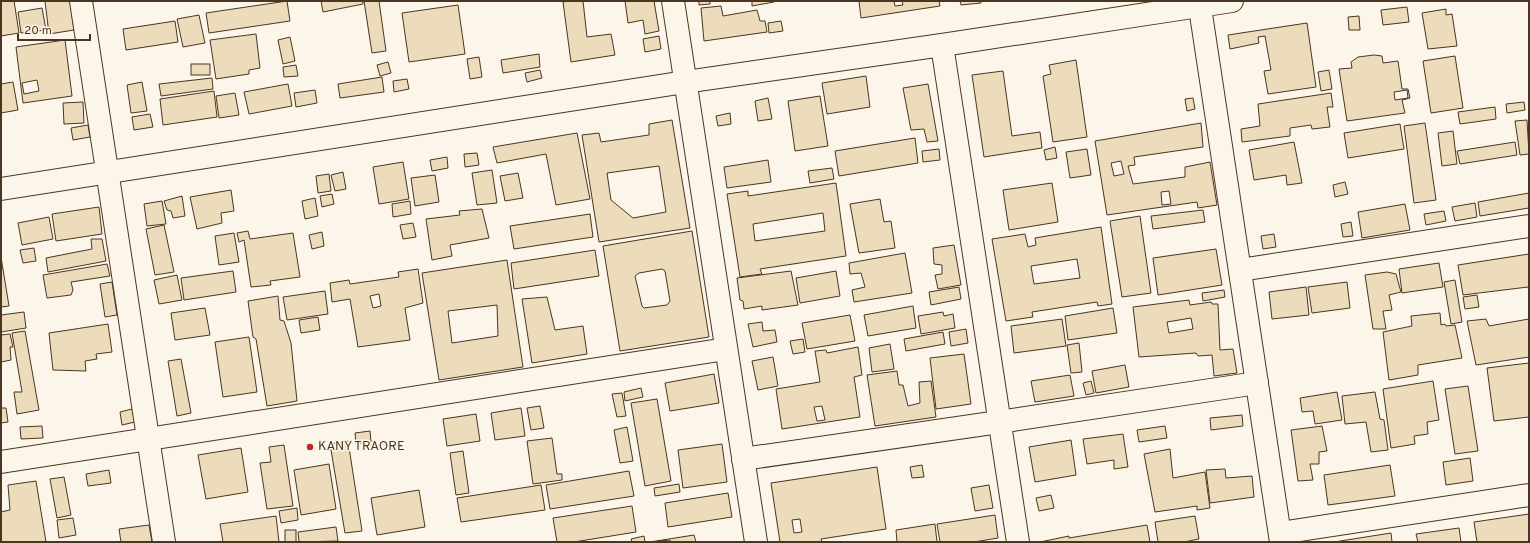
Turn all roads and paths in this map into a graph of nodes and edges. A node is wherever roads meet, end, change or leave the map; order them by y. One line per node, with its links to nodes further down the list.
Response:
1 (81, 1): 7 (street)
2 (673, 1): 6 (street)
3 (1232, 1): 4 (street)
4 (1199, 4): 5 (street); 10 (street)
5 (942, 45): 6 (street); 13 (street)
6 (685, 82): 7 (street); 11 (street)
7 (107, 173): 8 (street); 14 (street)
8 (1, 189)
9 (1529, 226): 10 (street)
10 (1240, 270): 12 (street)
11 (726, 349): 14 (street); 15 (street)
12 (1257, 383): 13 (street); 18 (street)
13 (999, 422): 15 (street); 21 (street)
14 (148, 439): 16 (street); 19 (street)
15 (743, 459): 20 (street)
16 (1, 462)
17 (1529, 496): 18 (street)
18 (1280, 538)
19 (164, 542)
20 (756, 542)
21 (1018, 542)

